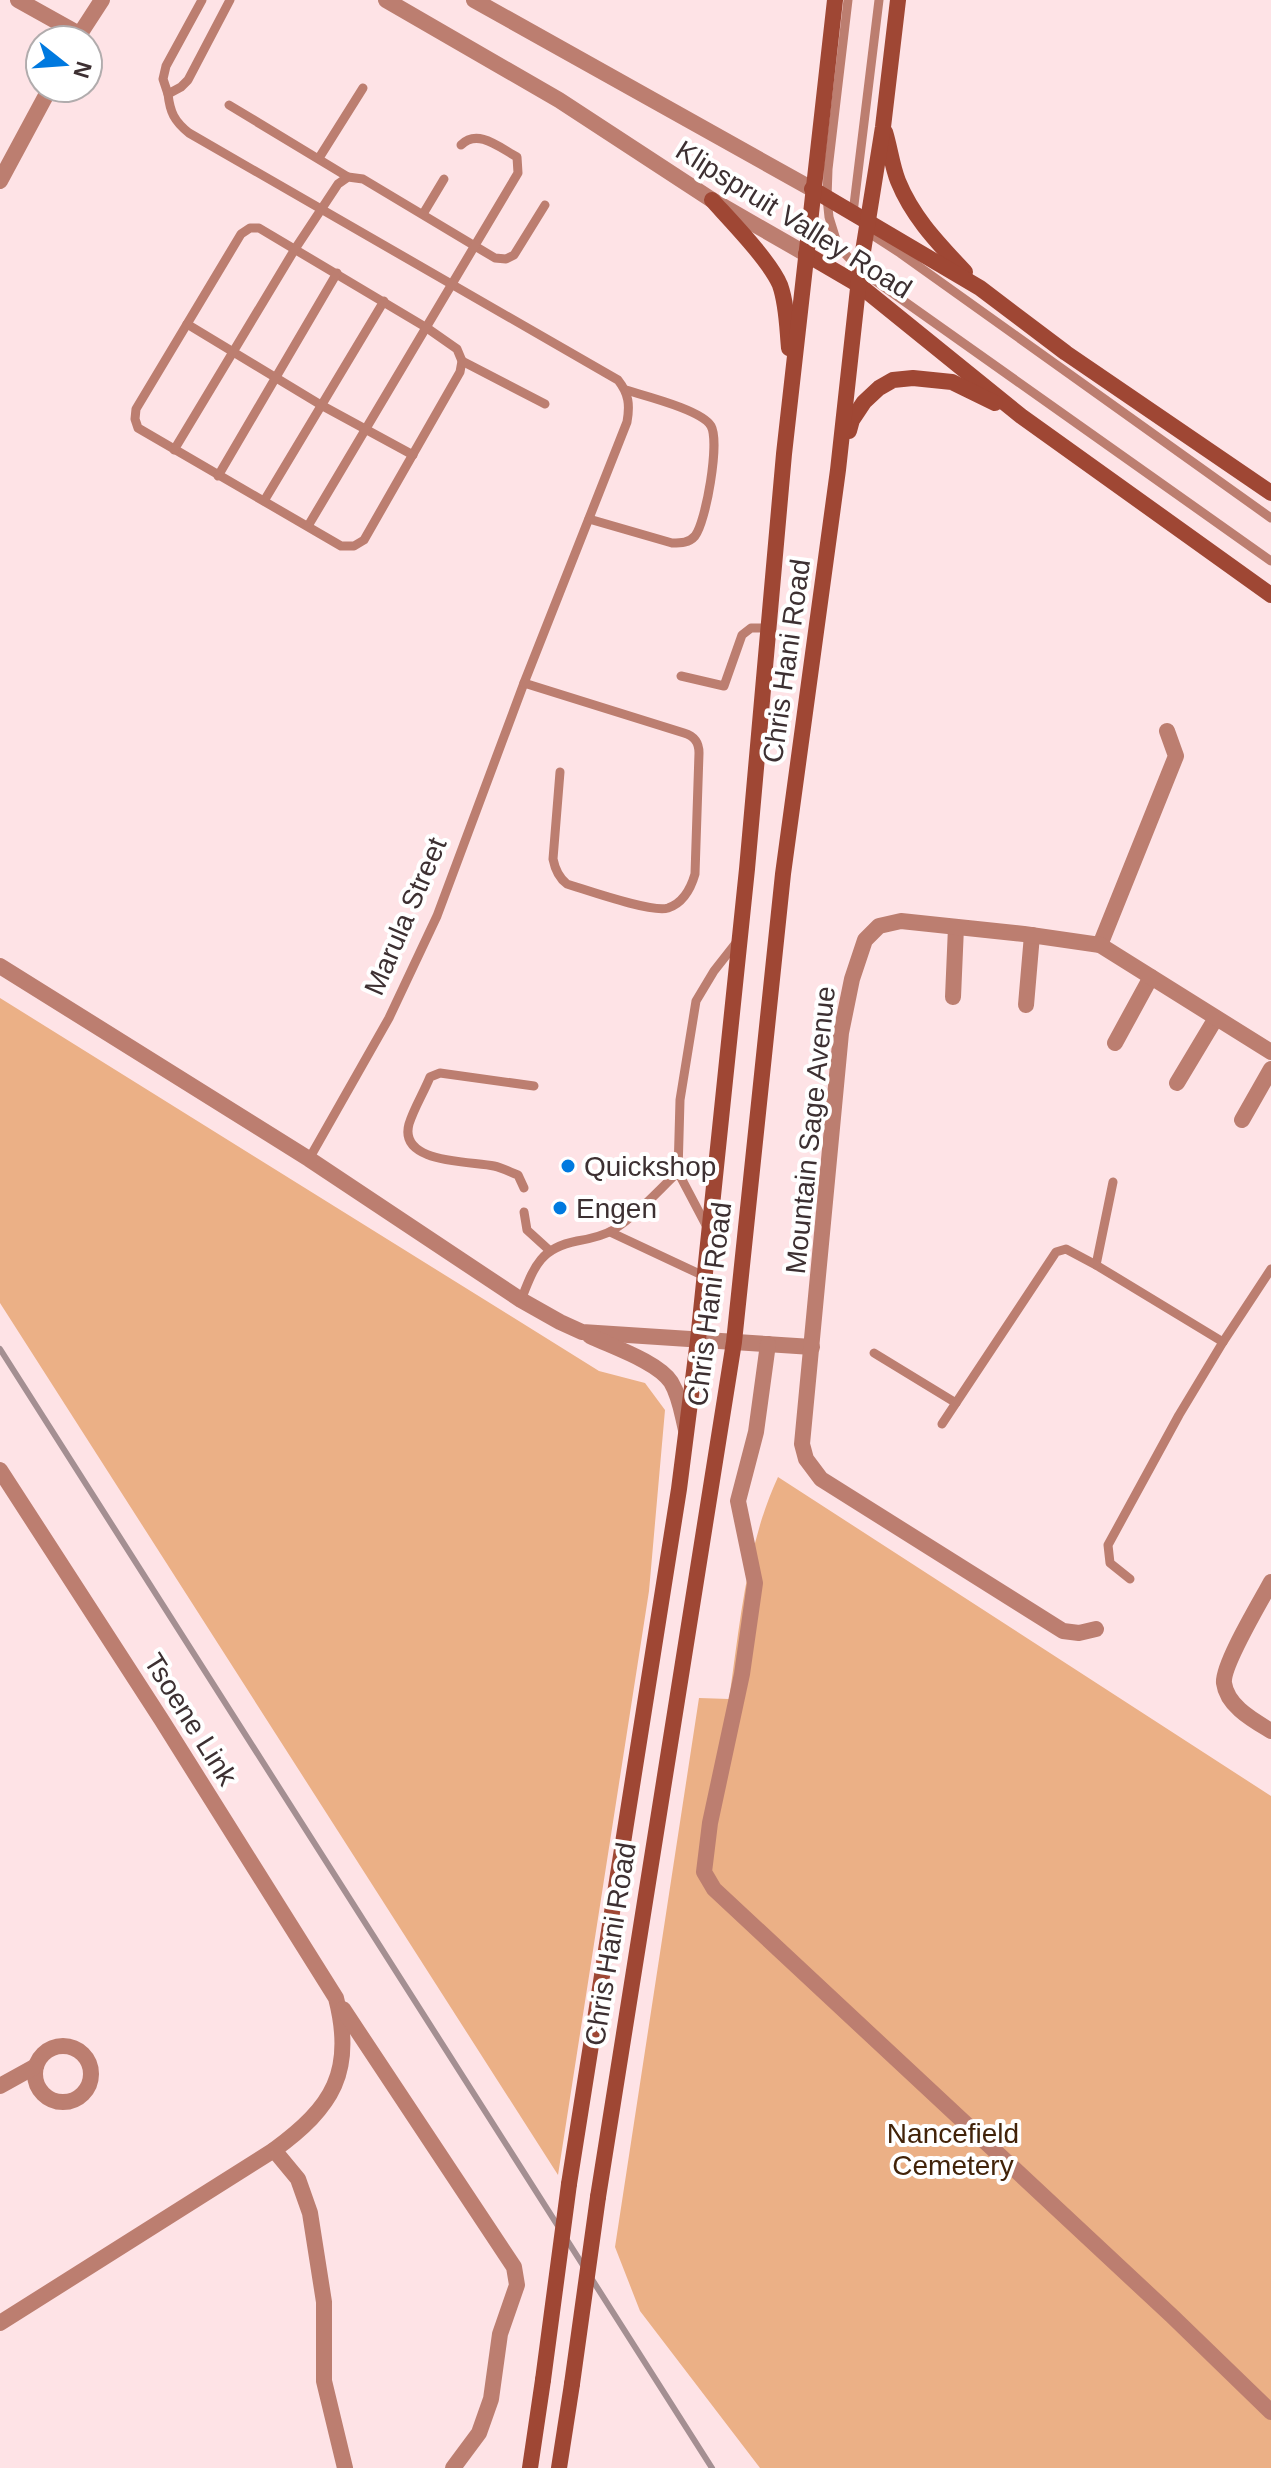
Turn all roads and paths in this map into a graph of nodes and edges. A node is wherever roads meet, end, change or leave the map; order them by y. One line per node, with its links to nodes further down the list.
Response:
1 (18, 0): 11 (street)
2 (102, 0): 12 (street)
3 (202, 0): 15 (lane)
4 (230, 0): 15 (lane)
5 (386, 0): 25 (street, Klipspruit Valley Road)
6 (474, 0): 24 (street, Klipspruit Valley Road)
7 (835, 0): 13 (main road, Chris Hani Road)
8 (848, 0): 13 (lane, Chris Hani Road)
9 (879, 0): 28 (lane)
10 (898, 0): 18 (main road, Chris Hani Road)
11 (57, 24)
12 (86, 24)
13 (837, 39): 24 (main road, Chris Hani Road)
14 (363, 88): 20 (lane)
15 (168, 94): 27 (lane)
16 (41, 104): 23 (street)
17 (229, 105): 20 (lane)
18 (883, 127): 30 (main road, Chris Hani Road); 37 (main road)
19 (461, 145): 31 (lane)
20 (319, 158): 21 (lane)
21 (348, 177): 27 (lane); 29 (lane)
22 (444, 179): 29 (lane)
23 (0, 181)
24 (820, 194): 28 (main road, Klipspruit Valley Road); 33 (main road, Chris Hani Road); 35 (lane, Klipspruit Valley Road)
25 (712, 200): 33 (street, Klipspruit Valley Road); 44 (main road)
26 (545, 205): 31 (lane)
27 (322, 208): 32 (lane); 36 (lane)
28 (853, 212): 30 (main road, Klipspruit Valley Road)
29 (423, 214): 31 (lane)
30 (868, 227): 35 (main road, Chris Hani Road); 37 (main road, Klipspruit Valley Road); 56 (lane, Klipspruit Valley Road)
31 (476, 246): 36 (lane)
32 (295, 249): 34 (lane); 39 (lane); 41 (lane)
33 (806, 254): 35 (main road, Klipspruit Valley Road); 44 (main road, Chris Hani Road)
34 (337, 273): 38 (lane); 43 (lane)
35 (860, 278): 48 (main road, Klipspruit Valley Road); 52 (main road, Chris Hani Road); 59 (lane, Klipspruit Valley Road)
36 (452, 286): 40 (lane); 45 (lane)
37 (980, 288): 54 (main road, Klipspruit Valley Road)
38 (384, 301): 40 (lane); 47 (lane)
39 (187, 324): 41 (lane); 50 (lane)
40 (427, 328): 42 (lane); 49 (lane)
41 (233, 352): 43 (lane); 50 (lane)
42 (462, 361): 46 (lane); 51 (lane)
43 (276, 378): 47 (lane); 53 (lane)
44 (792, 378): 61 (main road, Chris Hani Road)
45 (626, 390): 57 (lane, Marula Street); 57 (lane)
46 (545, 404)
47 (321, 405): 49 (lane); 55 (lane)
48 (1021, 416): 52 (main road); 60 (main road, Klipspruit Valley Road)
49 (367, 429): 51 (lane); 58 (lane)
50 (174, 450): 53 (lane)
51 (413, 455): 58 (lane)
52 (838, 470): 95 (main road, Chris Hani Road)
53 (218, 476): 55 (lane)
54 (1271, 493)
55 (264, 501): 58 (lane)
56 (1271, 518)
57 (589, 519): 63 (lane, Marula Street)
58 (308, 526)
59 (1271, 561)
60 (1271, 595)
61 (768, 628): 62 (lane); 68 (main road, Chris Hani Road)
62 (681, 676)
63 (524, 683): 65 (lane); 81 (lane, Marula Street)
64 (1167, 731): 69 (street)
65 (560, 772)
66 (956, 927): 67 (street); 72 (street); 98 (street, Mountain Sage Avenue)
67 (1032, 935): 69 (street); 73 (street)
68 (738, 941): 82 (lane); 86 (main road, Chris Hani Road)
69 (1100, 945): 71 (street)
70 (0, 966): 81 (street)
71 (1151, 977): 74 (street); 75 (street)
72 (953, 997)
73 (1026, 1005)
74 (1216, 1018): 76 (street); 78 (street)
75 (1115, 1043)
76 (1271, 1052)
77 (1271, 1069): 80 (street)
78 (1177, 1083)
79 (534, 1086): 84 (lane)
80 (1242, 1120)
81 (309, 1159): 92 (street)
82 (678, 1172): 86 (lane); 87 (lane)
83 (1113, 1182): 89 (lane)
84 (524, 1188)
85 (524, 1212): 88 (lane)
86 (709, 1230): 91 (main road, Chris Hani Road)
87 (610, 1232): 88 (lane); 91 (lane)
88 (549, 1250): 92 (lane)
89 (1096, 1265): 96 (lane); 100 (lane)
90 (1271, 1269): 96 (lane)
91 (704, 1276): 94 (main road, Chris Hani Road)
92 (521, 1300): 93 (street)
93 (582, 1332): 94 (street); 102 (street)
94 (698, 1340): 95 (street); 102 (main road, Chris Hani Road)
95 (734, 1342): 97 (street); 117 (main road, Chris Hani Road, bridge)
96 (1223, 1342): 104 (lane)
97 (768, 1344): 98 (street); 113 (street)
98 (812, 1347): 106 (street, Mountain Sage Avenue)
99 (874, 1353): 100 (lane)
100 (956, 1403): 101 (lane)
101 (942, 1424)
102 (686, 1432): 116 (main road, Chris Hani Road, bridge)
103 (0, 1470): 108 (street, Tsoene Link)
104 (1130, 1579)
105 (1271, 1582): 107 (street)
106 (1096, 1629)
107 (1271, 1731)
108 (336, 1998): 111 (street, Tsoene Link); 115 (street, Tsoene Link)
109 (36, 2066): 110 (street)
110 (0, 2086)
111 (274, 2150): 112 (street); 114 (street)
112 (0, 2323)
113 (1271, 2412)
114 (345, 2468)
115 (453, 2468)
116 (530, 2468)
117 (559, 2468)

